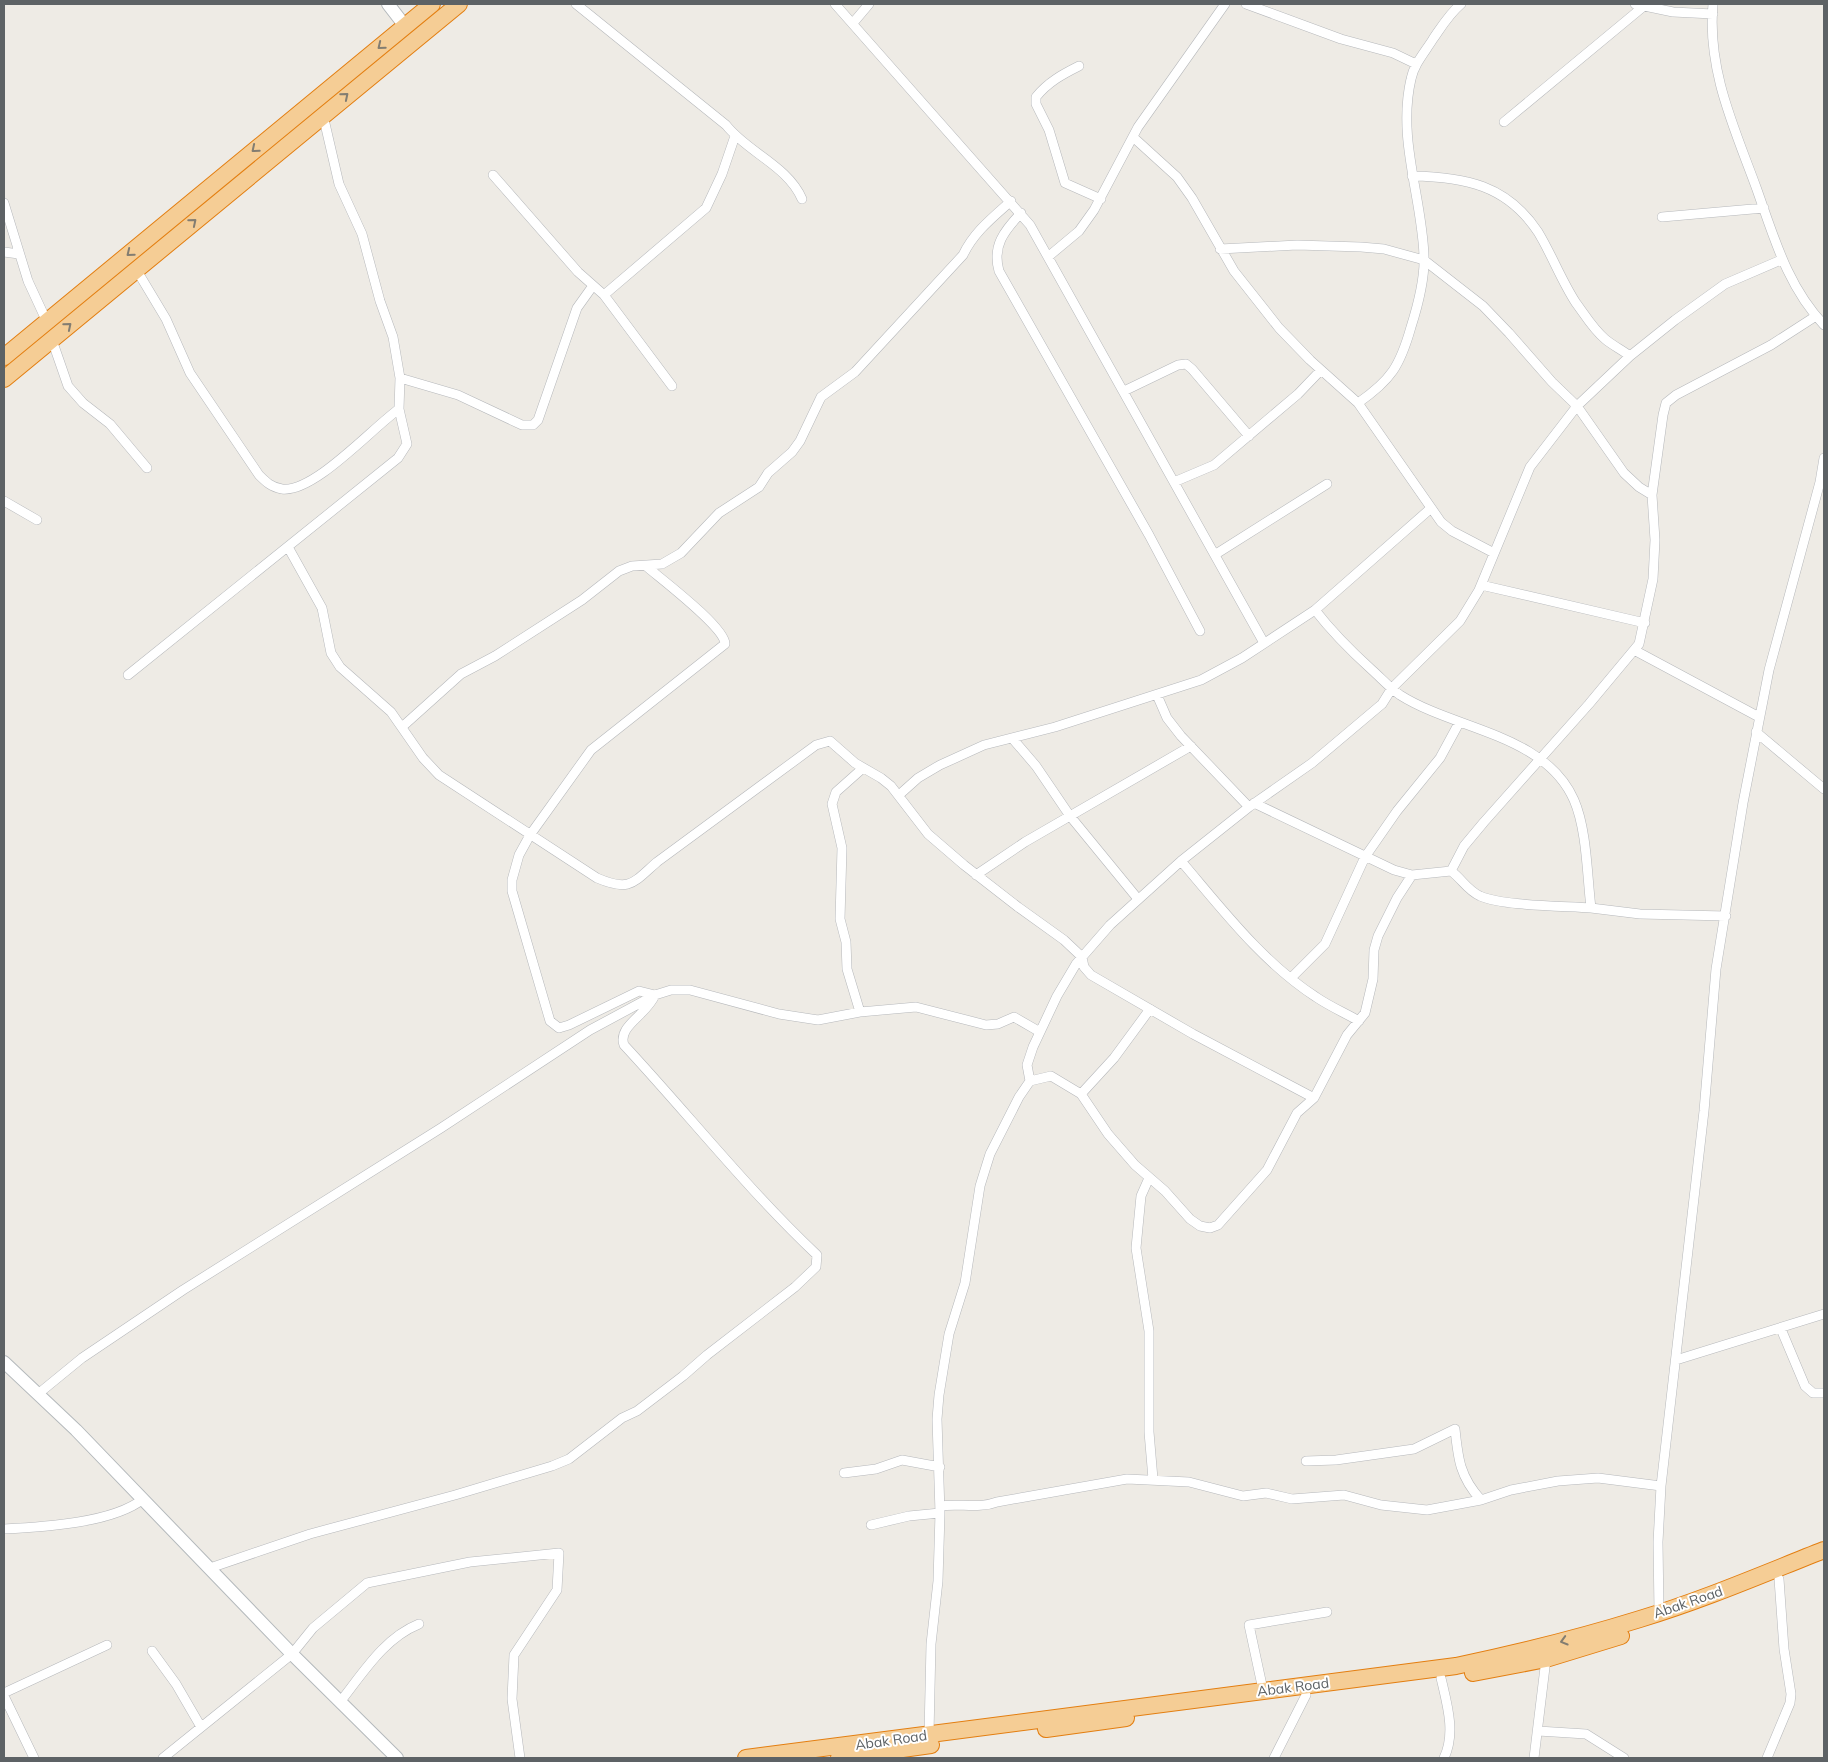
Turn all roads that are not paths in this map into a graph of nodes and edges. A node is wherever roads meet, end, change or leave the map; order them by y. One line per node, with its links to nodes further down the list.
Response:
1 (388, 4): 14 (street)
2 (432, 4): 14 (highway)
3 (459, 4): 17 (highway, one-way to 3)
4 (576, 4): 19 (street)
5 (835, 4): 13 (street)
6 (869, 4): 13 (street)
7 (1225, 4): 20 (street)
8 (1246, 4): 15 (street)
9 (1461, 4): 15 (street)
10 (1714, 4): 12 (street)
11 (1639, 5): 12 (street); 18 (street)
12 (1712, 14): 27 (street)
13 (853, 23): 25 (street)
14 (405, 26): 40 (highway, one-way to 40)
15 (1416, 64): 22 (street)
16 (1080, 66): 24 (street)
17 (322, 115): 36 (highway, one-way to 17); 46 (street)
18 (1504, 122)
19 (735, 136): 23 (street); 38 (street)
20 (1133, 137): 24 (street); 30 (street)
21 (493, 175): 37 (street)
22 (1412, 176): 34 (street); 43 (street)
23 (802, 199)
24 (1101, 199): 33 (street)
25 (1011, 201): 28 (street); 65 (street)
26 (4, 203): 32 (street)
27 (1764, 208): 29 (street); 35 (street)
28 (1021, 214): 33 (street); 69 (street)
29 (1662, 217)
30 (1220, 249): 34 (street); 45 (street)
31 (4, 252): 32 (street)
32 (19, 254): 40 (street)
33 (1049, 256): 49 (street)
34 (1424, 260): 50 (street); 51 (street)
35 (1781, 260): 39 (street); 43 (street)
36 (136, 269): 42 (highway, one-way to 36); 52 (street)
37 (592, 287): 38 (street); 46 (street)
38 (604, 295): 48 (street)
39 (1816, 316): 41 (street); 58 (street)
40 (47, 322): 44 (highway)
41 (1824, 326)
42 (52, 340): 47 (highway); 55 (street)
43 (1630, 356): 51 (street)
44 (4, 357)
45 (1321, 370): 50 (street); 53 (street)
46 (400, 378): 52 (street)
47 (4, 379)
48 (672, 386)
49 (1124, 391): 53 (street); 56 (street)
50 (1358, 403): 60 (street)
51 (1577, 406): 58 (street); 63 (street)
52 (400, 409): 62 (street)
53 (1249, 436): 56 (street)
54 (1824, 458): 75 (street)
55 (147, 468)
56 (1174, 482): 64 (street)
57 (1327, 484): 64 (street)
58 (1652, 495): 68 (street)
59 (4, 500): 61 (street)
60 (1430, 509): 63 (street); 67 (street)
61 (37, 520)
62 (288, 546): 72 (street); 77 (street)
63 (1494, 553): 66 (street)
64 (1216, 554): 70 (street)
65 (646, 566): 77 (street); 87 (street)
66 (1481, 585): 68 (street); 73 (street)
67 (1315, 610): 70 (street); 73 (street)
68 (1644, 623): 71 (street)
69 (1200, 631)
70 (1264, 643): 74 (street)
71 (1634, 650): 75 (street); 81 (street)
72 (128, 674)
73 (1392, 688): 76 (street); 85 (street)
74 (1157, 695): 79 (street); 80 (street)
75 (1759, 716): 78 (street)
76 (1459, 723): 81 (street); 88 (street)
77 (402, 727): 87 (street)
78 (1756, 732): 83 (street); 95 (street)
79 (1012, 738): 84 (street); 86 (street)
80 (1191, 746): 85 (street); 86 (street)
81 (1540, 760): 90 (street); 94 (street)
82 (863, 768): 84 (street); 87 (street); 100 (street)
83 (1824, 789)
84 (899, 794): 91 (street)
85 (1251, 805): 88 (street); 89 (street)
86 (1070, 816): 91 (street); 93 (street)
87 (530, 835): 98 (street)
88 (1365, 857): 92 (street); 97 (street)
89 (1181, 861): 93 (street); 97 (street)
90 (1451, 871): 92 (street); 94 (street)
91 (976, 875): 96 (street)
92 (1412, 875): 101 (street)
93 (1138, 899): 96 (street)
94 (1591, 908): 95 (street)
95 (1726, 916): 109 (street)
96 (1082, 957): 99 (street); 102 (street)
97 (1290, 978): 101 (street)
98 (655, 995): 100 (street); 112 (street); 125 (street)
99 (1150, 1009): 104 (street); 105 (street)
100 (860, 1012): 102 (street)
101 (1360, 1021): 105 (street)
102 (1040, 1032): 103 (street)
103 (1030, 1081): 104 (street); 114 (street)
104 (1081, 1094): 106 (street)
105 (1314, 1098): 106 (street)
106 (1149, 1178): 116 (street)
107 (1824, 1314): 108 (street)
108 (1781, 1329): 109 (street); 111 (street)
109 (1676, 1360): 117 (street)
110 (4, 1362): 112 (street)
111 (1824, 1393)
112 (38, 1394): 118 (street)
113 (1306, 1461): 119 (street)
114 (940, 1467): 115 (street); 120 (street)
115 (844, 1473)
116 (1153, 1479): 119 (street); 120 (street)
117 (1661, 1486): 119 (street); 128 (street)
118 (143, 1499): 122 (street); 125 (street)
119 (1481, 1500)
120 (940, 1509): 121 (street); 141 (street)
121 (871, 1525)
122 (4, 1529)
123 (1824, 1550): 128 (highway, Abak Road)
124 (1824, 1562): 126 (highway, Abak Road)
125 (210, 1568): 132 (street)
126 (1780, 1579): 133 (highway, Abak Road); 152 (street)
127 (1327, 1612): 136 (street)
128 (1659, 1612): 136 (highway, Abak Road, one-way to 136)
129 (419, 1624): 138 (street)
130 (107, 1645): 135 (street)
131 (152, 1651): 139 (street)
132 (292, 1654): 138 (street); 139 (street); 145 (street)
133 (1546, 1659): 134 (highway, Abak Road); 140 (street)
134 (1441, 1678): 137 (highway, Abak Road); 149 (street)
135 (4, 1695): 142 (street)
136 (1264, 1695): 137 (highway, Abak Road); 141 (highway, Abak Road); 147 (highway, Abak Road)
137 (1306, 1695): 148 (street)
138 (340, 1702): 144 (street)
139 (201, 1728): 143 (street)
140 (1538, 1731): 150 (street); 151 (street)
141 (929, 1734): 146 (highway, Abak Road)
142 (34, 1758)
143 (163, 1758)
144 (397, 1758)
145 (520, 1758)
146 (746, 1758)
147 (839, 1758)
148 (1274, 1758)
149 (1444, 1758)
150 (1534, 1758)
151 (1624, 1758)
152 (1767, 1758)

